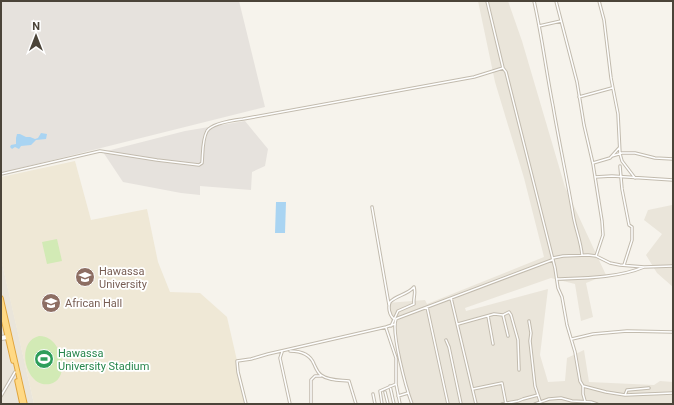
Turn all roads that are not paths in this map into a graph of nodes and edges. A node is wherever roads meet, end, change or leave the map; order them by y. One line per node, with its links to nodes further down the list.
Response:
1 (487, 1): 7 (street)
2 (534, 1): 6 (street)
3 (556, 1): 5 (street)
4 (599, 1): 8 (street)
5 (562, 21): 6 (street); 9 (street)
6 (539, 26): 22 (street)
7 (503, 68): 16 (street); 24 (street)
8 (613, 88): 9 (street); 10 (street)
9 (579, 97): 14 (street)
10 (619, 148): 11 (street); 12 (street)
11 (620, 154): 12 (street); 13 (street); 19 (street)
12 (612, 156): 14 (street)
13 (673, 159)
14 (593, 162): 18 (street)
15 (620, 166): 17 (street)
16 (1, 174)
17 (620, 176): 18 (street); 19 (street); 25 (street)
18 (595, 177): 23 (street)
19 (635, 178): 20 (street)
20 (673, 180)
21 (372, 207): 31 (street)
22 (582, 255): 23 (street); 24 (street)
23 (596, 256): 25 (street)
24 (552, 260): 28 (street); 30 (street)
25 (624, 265): 27 (street)
26 (673, 266): 27 (street)
27 (644, 267): 28 (street)
28 (557, 279): 46 (street)
29 (1, 298): 44 (highway)
30 (451, 298): 32 (street); 39 (street)
31 (389, 305): 36 (street); 36 (street)
32 (427, 307): 38 (street); 81 (street)
33 (1, 309): 44 (highway)
34 (503, 315): 35 (street); 43 (street); 51 (street)
35 (488, 316): 39 (street); 48 (street)
36 (394, 319): 40 (street)
37 (529, 322): 64 (street)
38 (394, 324): 40 (street); 60 (street)
39 (458, 324): 58 (street)
40 (391, 326): 41 (street)
41 (386, 327): 49 (street); 54 (street)
42 (673, 332): 46 (street)
43 (508, 336)
44 (9, 337): 45 (street); 52 (highway); 70 (highway)
45 (1, 338)
46 (572, 339): 56 (street)
47 (446, 340): 82 (street)
48 (493, 344)
49 (286, 351): 50 (street); 53 (street)
50 (282, 352): 71 (street); 72 (street)
51 (519, 370)
52 (15, 372): 65 (street); 70 (highway)
53 (321, 376): 73 (street); 74 (street)
54 (396, 384): 55 (street); 66 (street)
55 (390, 386): 76 (street); 78 (street)
56 (583, 386): 63 (street); 68 (street)
57 (649, 388): 63 (street)
58 (473, 389): 83 (street); 85 (street)
59 (385, 392): 77 (street)
60 (408, 393): 66 (street); 80 (street)
61 (673, 393): 63 (street)
62 (373, 394): 75 (street)
63 (625, 394)
64 (538, 395): 67 (street); 85 (street)
65 (1, 396)
66 (398, 396): 79 (street)
67 (540, 401): 68 (street); 86 (street)
68 (585, 401): 69 (street)
69 (594, 403): 87 (street)
70 (23, 404)
71 (246, 404)
72 (290, 404)
73 (311, 404)
74 (356, 404)
75 (376, 404)
76 (382, 404)
77 (388, 404)
78 (394, 404)
79 (400, 404)
80 (412, 404)
81 (448, 404)
82 (460, 404)
83 (476, 404)
84 (502, 404): 85 (street)
85 (506, 404)
86 (535, 404)
87 (597, 404)

